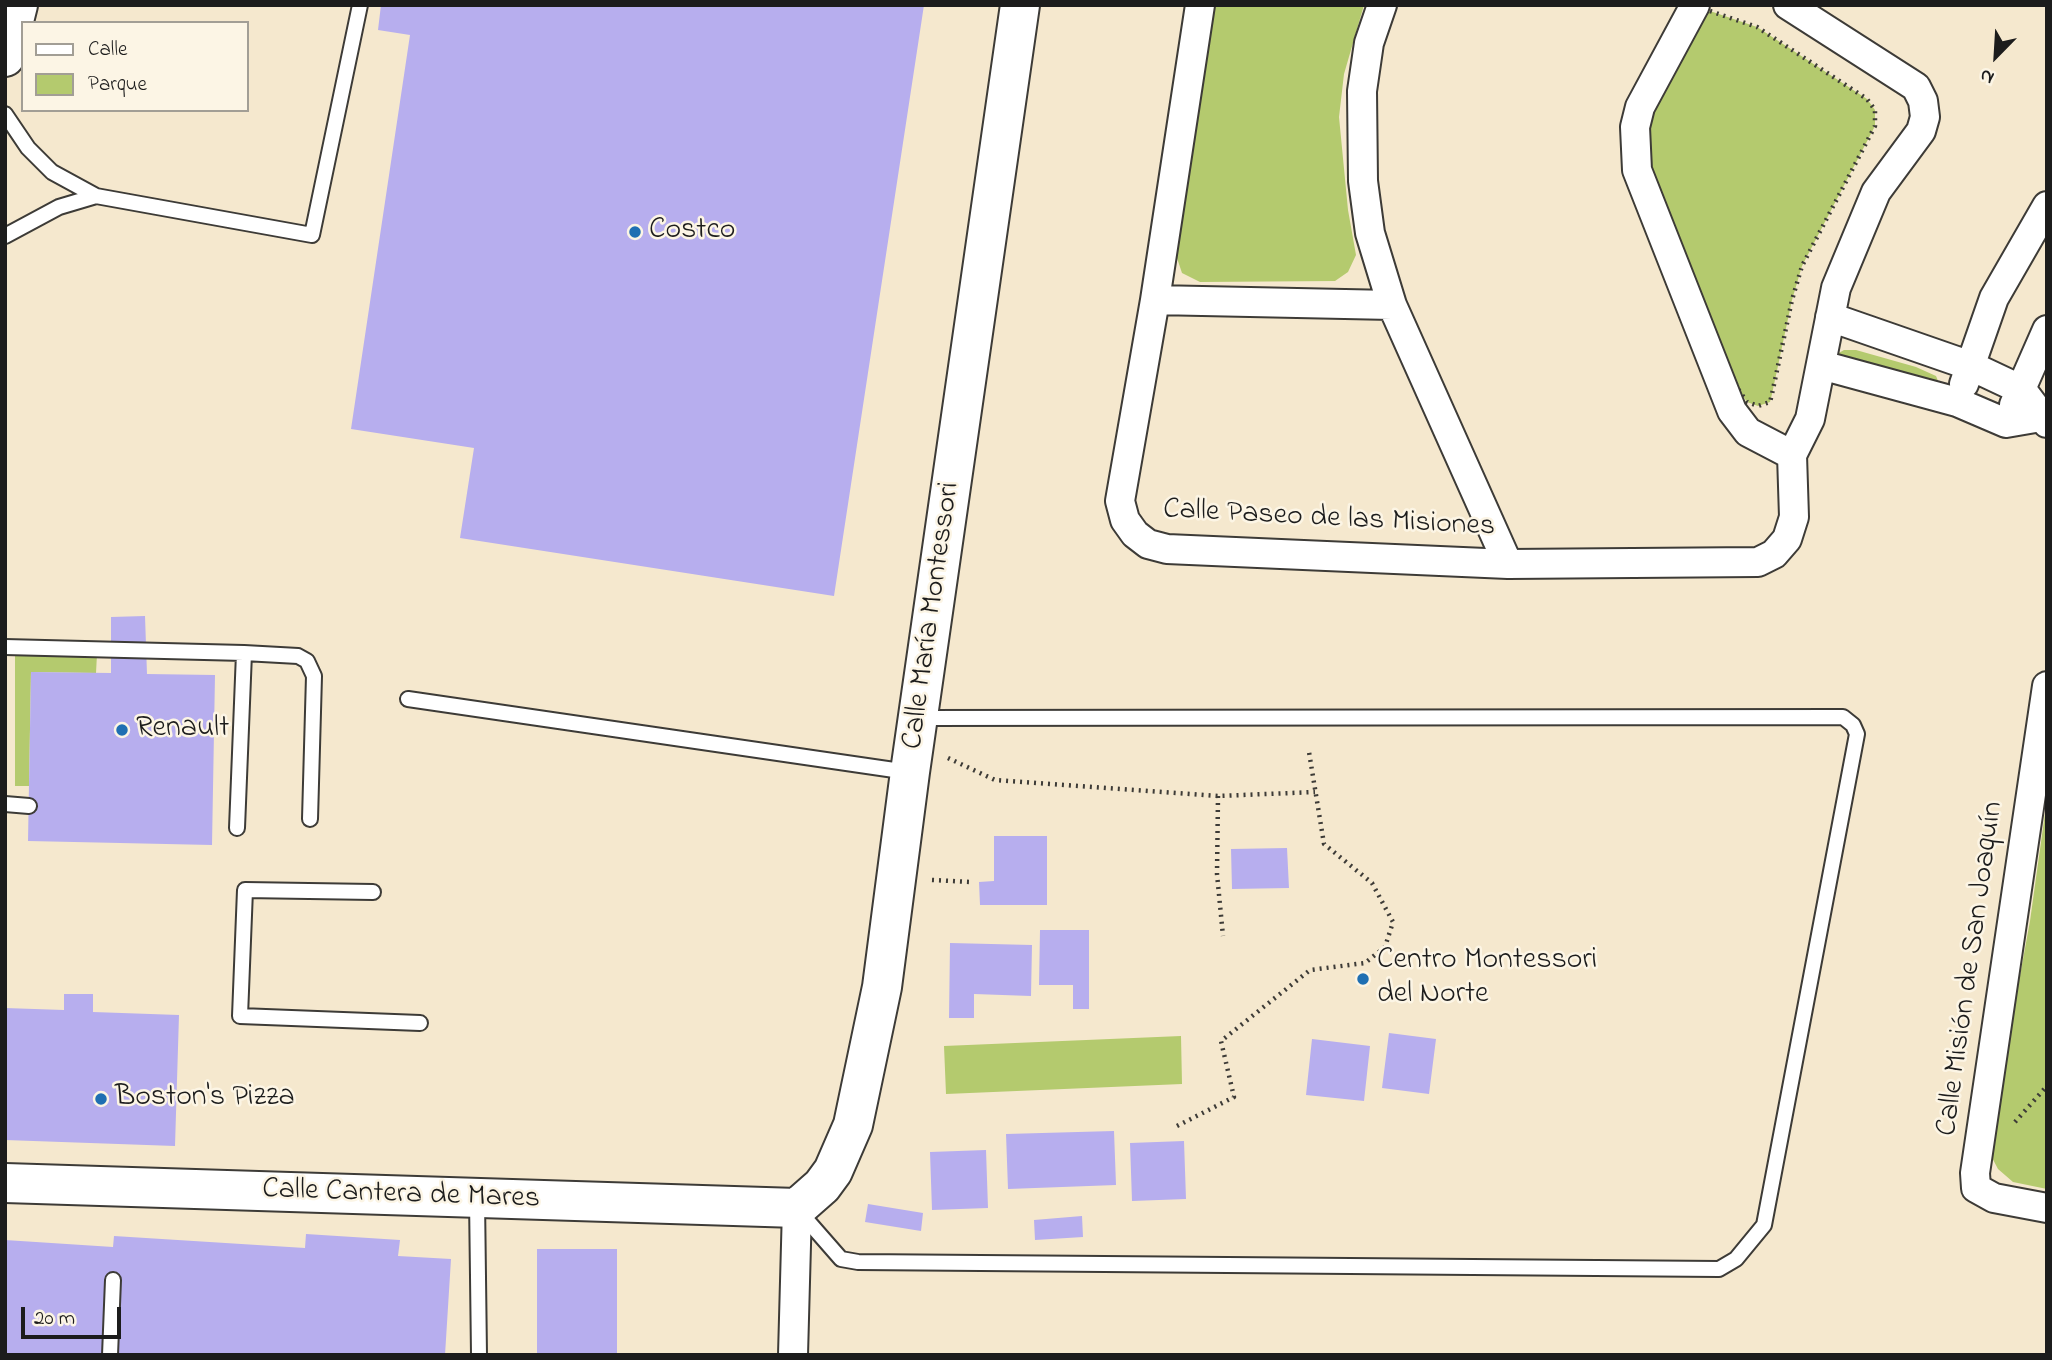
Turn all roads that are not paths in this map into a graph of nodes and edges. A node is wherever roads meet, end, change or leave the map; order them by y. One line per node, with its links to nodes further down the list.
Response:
1 (18, 5): 8 (street)
2 (360, 5): 10 (lane)
3 (1020, 5): 30 (street, Calle María Montessori)
4 (1200, 5): 14 (street, Calle Paseo de las Misiones)
5 (1382, 5): 15 (street)
6 (1695, 5): 24 (street)
7 (1788, 5): 16 (street, Calle Paseo de las Misiones)
8 (5, 57)
9 (5, 114): 10 (lane)
10 (96, 196): 12 (lane)
11 (2047, 206): 13 (street)
12 (5, 236)
13 (2039, 237): 19 (street)
14 (1155, 300): 15 (street); 25 (street, Calle Paseo de las Misiones)
15 (1392, 305): 25 (street)
16 (1830, 317): 18 (street, Calle Paseo de las Misiones); 19 (street)
17 (2047, 330): 20 (street)
18 (1821, 365): 21 (street); 24 (street, Calle Paseo de las Misiones)
19 (1971, 366): 20 (street); 21 (street)
20 (2022, 390): 22 (street); 23 (street)
21 (1957, 402): 23 (street)
22 (2044, 420): 23 (street)
23 (2006, 423)
24 (1792, 455): 25 (street, Calle Paseo de las Misiones)
25 (1508, 564)
26 (5, 647): 27 (lane)
27 (244, 653): 34 (lane); 35 (lane)
28 (2047, 686): 41 (street, Calle Misión de San Joaquín)
29 (408, 699): 31 (lane)
30 (919, 718): 31 (street, Calle María Montessori); 40 (lane)
31 (910, 772): 40 (street, Calle María Montessori)
32 (5, 804): 33 (lane)
33 (29, 806)
34 (310, 819)
35 (237, 828)
36 (373, 892): 37 (lane)
37 (420, 1023)
38 (5, 1183): 39 (street, Calle Cantera de Mares)
39 (477, 1198): 40 (street, Calle Cantera de Mares); 44 (lane)
40 (797, 1208): 45 (street)
41 (2047, 1208)
42 (113, 1280): 43 (lane)
43 (110, 1355)
44 (479, 1355)
45 (793, 1355)

